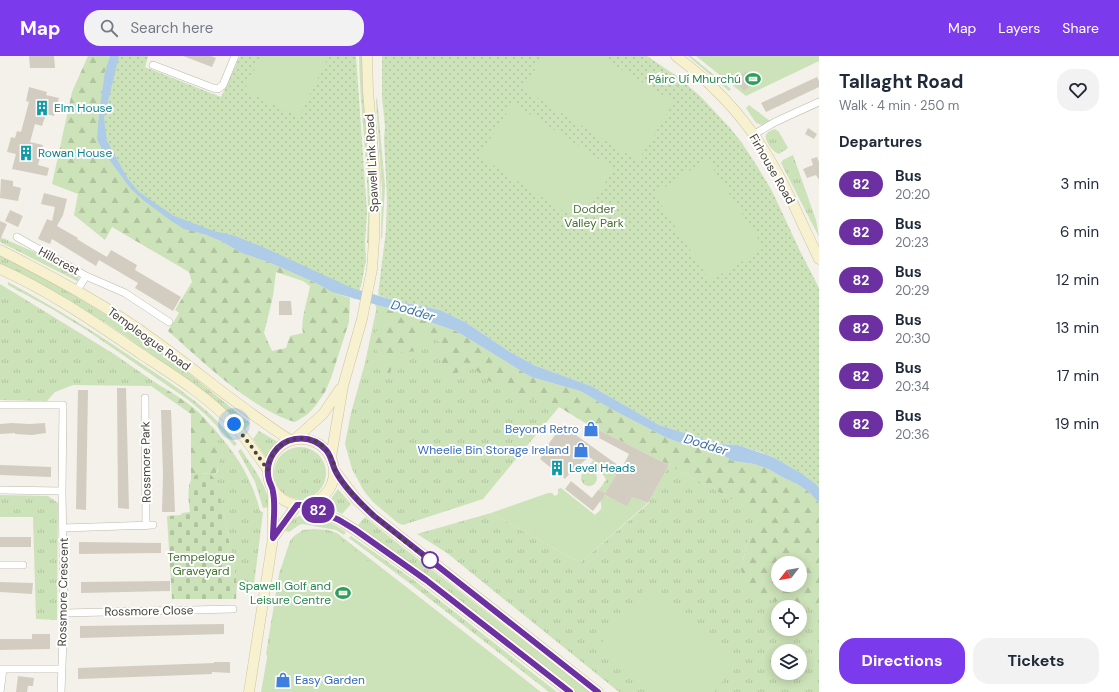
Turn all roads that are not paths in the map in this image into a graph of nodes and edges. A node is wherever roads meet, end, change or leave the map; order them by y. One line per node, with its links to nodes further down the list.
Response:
1 (235, 56): 4 (street)
2 (367, 56): 14 (main road, Spawell Link Road)
3 (676, 56): 6 (main road, Firhouse Road)
4 (153, 65)
5 (819, 102): 6 (street)
6 (753, 135): 9 (main road, Firhouse Road)
7 (17, 237): 11 (street, Hillcrest)
8 (0, 250): 12 (main road, Templeogue Road)
9 (819, 259)
10 (0, 269): 19 (main road, Templeogue Road)
11 (86, 276): 12 (street, Hillcrest); 13 (street)
12 (76, 290): 17 (main road, Templeogue Road)
13 (170, 322)
14 (343, 386): 17 (main road); 18 (main road)
15 (145, 398): 25 (street, Rossmore Park)
16 (0, 405): 22 (street, Rossmore Crescent)
17 (293, 440): 18 (main road); 19 (main road)
18 (331, 457): 20 (main road)
19 (268, 470): 23 (main road)
20 (335, 471): 24 (main road); 37 (main road)
21 (0, 490): 22 (street)
22 (62, 491): 25 (street, Rossmore Crescent)
23 (274, 491): 24 (main road); 26 (main road)
24 (302, 505): 26 (main road); 36 (main road)
25 (63, 528): 30 (street, Rossmore Crescent)
26 (273, 538): 35 (main road)
27 (0, 565): 28 (street)
28 (23, 565)
29 (233, 609): 30 (street, Rossmore Close)
30 (64, 613): 32 (street, Rossmore Crescent)
31 (1, 669): 32 (street); 33 (street)
32 (62, 669): 34 (street, Rossmore Crescent)
33 (0, 692)
34 (61, 692)
35 (248, 692)
36 (570, 692)
37 (598, 692)

